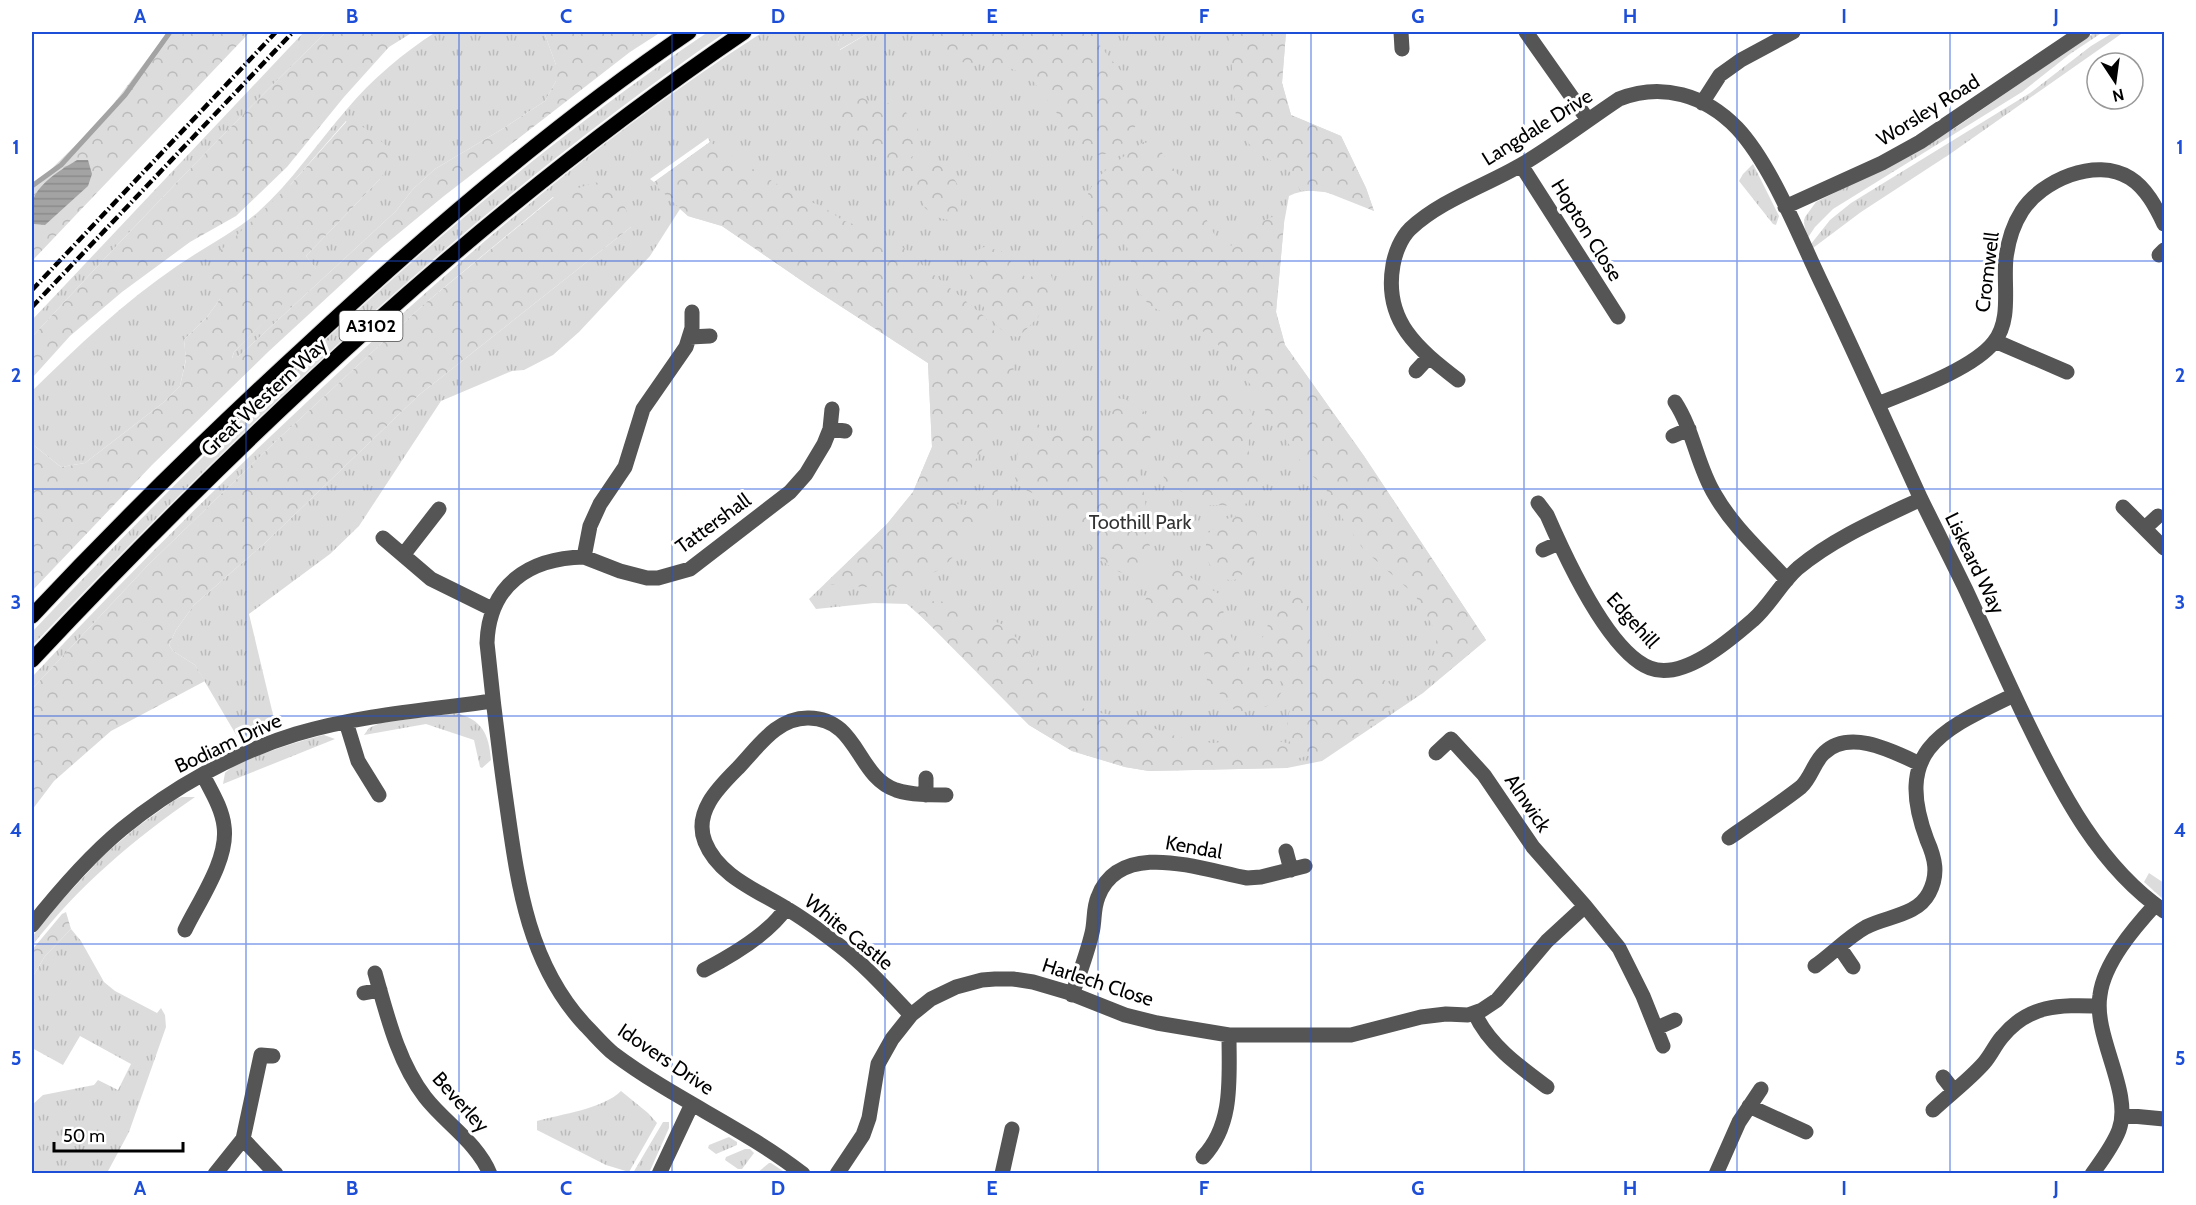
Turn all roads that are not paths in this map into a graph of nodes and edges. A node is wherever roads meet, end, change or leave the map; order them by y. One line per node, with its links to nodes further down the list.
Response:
1 (689, 32): 42 (main road, Great Western Way / A3102)
2 (744, 32): 43 (main road, Great Western Way / A3102)
3 (1401, 32): 8 (street)
4 (1526, 32): 10 (street)
5 (1793, 32): 7 (street)
6 (2083, 32): 12 (street, Worsley Road)
7 (1768, 37): 9 (street)
8 (1402, 49)
9 (1702, 103): 10 (street, Langdale Drive); 12 (street, Langdale Drive)
10 (1588, 120): 11 (street, Langdale Drive)
11 (1521, 165): 15 (street, Hopton Close); 19 (street, Langdale Drive)
12 (1785, 207): 24 (street, Liskeard Way)
13 (2164, 224): 18 (street, Cromwell)
14 (692, 312): 17 (street)
15 (1618, 317)
16 (710, 336): 17 (street)
17 (690, 337): 39 (street)
18 (1995, 341): 21 (street, Cromwell); 24 (street, Cromwell)
19 (1428, 357): 20 (street); 22 (street, Langdale Drive)
20 (1416, 370)
21 (2067, 372)
22 (1458, 381)
23 (1675, 402): 26 (street)
24 (1878, 404): 28 (street, Liskeard Way)
25 (832, 409): 39 (street, Tattershall)
26 (1689, 429): 27 (street); 40 (street)
27 (1673, 436)
28 (1921, 499): 40 (street, Edgehill); 44 (street, Liskeard Way)
29 (1538, 503): 35 (street, Edgehill)
30 (2123, 507): 33 (street)
31 (439, 509): 38 (street)
32 (2157, 516): 33 (street)
33 (2145, 528): 36 (street)
34 (383, 537): 38 (street)
35 (1559, 543): 37 (street); 40 (street, Edgehill)
36 (2164, 548)
37 (1543, 550)
38 (404, 554): 41 (street)
39 (584, 557): 41 (street, Tattershall)
40 (1787, 580)
41 (492, 609): 45 (street, Tattershall)
42 (32, 616)
43 (32, 660)
44 (2014, 695): 48 (street); 58 (street, Liskeard Way)
45 (493, 701): 46 (street, Bodiam Drive); 81 (street, Idovers Drive)
46 (346, 722): 49 (street, Bodiam Drive); 51 (street)
47 (1436, 753): 56 (street, Alnwick)
48 (1920, 764): 54 (street); 61 (street)
49 (203, 775): 59 (street, Bodiam Drive); 60 (street)
50 (927, 778): 52 (street)
51 (379, 795)
52 (926, 795): 53 (street, White Castle); 57 (street, White Castle)
53 (946, 795)
54 (1729, 838)
55 (1286, 851): 68 (street, Kendal)
56 (1586, 906): 70 (street); 73 (street, Alnwick)
57 (786, 908): 64 (street, White Castle); 71 (street, White Castle)
58 (2160, 908): 69 (street)
59 (32, 925)
60 (185, 930)
61 (1840, 948): 62 (street); 63 (street)
62 (1815, 966)
63 (1853, 967)
64 (704, 970)
65 (375, 973): 66 (street, Beverley)
66 (380, 990): 67 (street); 92 (street, Beverley)
67 (364, 993)
68 (1072, 995): 71 (street, Harlech Close); 74 (street, Harlech Close)
69 (2099, 1006): 80 (street); 84 (street)
70 (1475, 1014): 74 (street, Harlech Close); 78 (street)
71 (911, 1015): 95 (street, Harlech Close)
72 (1675, 1020): 73 (street)
73 (1657, 1028): 75 (street, Alnwick)
74 (1229, 1035): 89 (street)
75 (1663, 1046)
76 (273, 1056): 88 (street)
77 (1943, 1077): 80 (street)
78 (1547, 1087)
79 (1761, 1089): 82 (street)
80 (1954, 1091): 83 (street)
81 (692, 1104): 93 (street); 94 (street, Idovers Drive)
82 (1749, 1107): 87 (street); 97 (street)
83 (1933, 1110)
84 (2122, 1115): 85 (street); 98 (street)
85 (2164, 1119)
86 (1012, 1129): 96 (street)
87 (1806, 1132)
88 (243, 1139): 90 (street); 91 (street)
89 (1203, 1157)
90 (215, 1173)
91 (276, 1173)
92 (490, 1173)
93 (659, 1173)
94 (803, 1173)
95 (837, 1173)
96 (1002, 1173)
97 (1716, 1173)
98 (2092, 1173)

